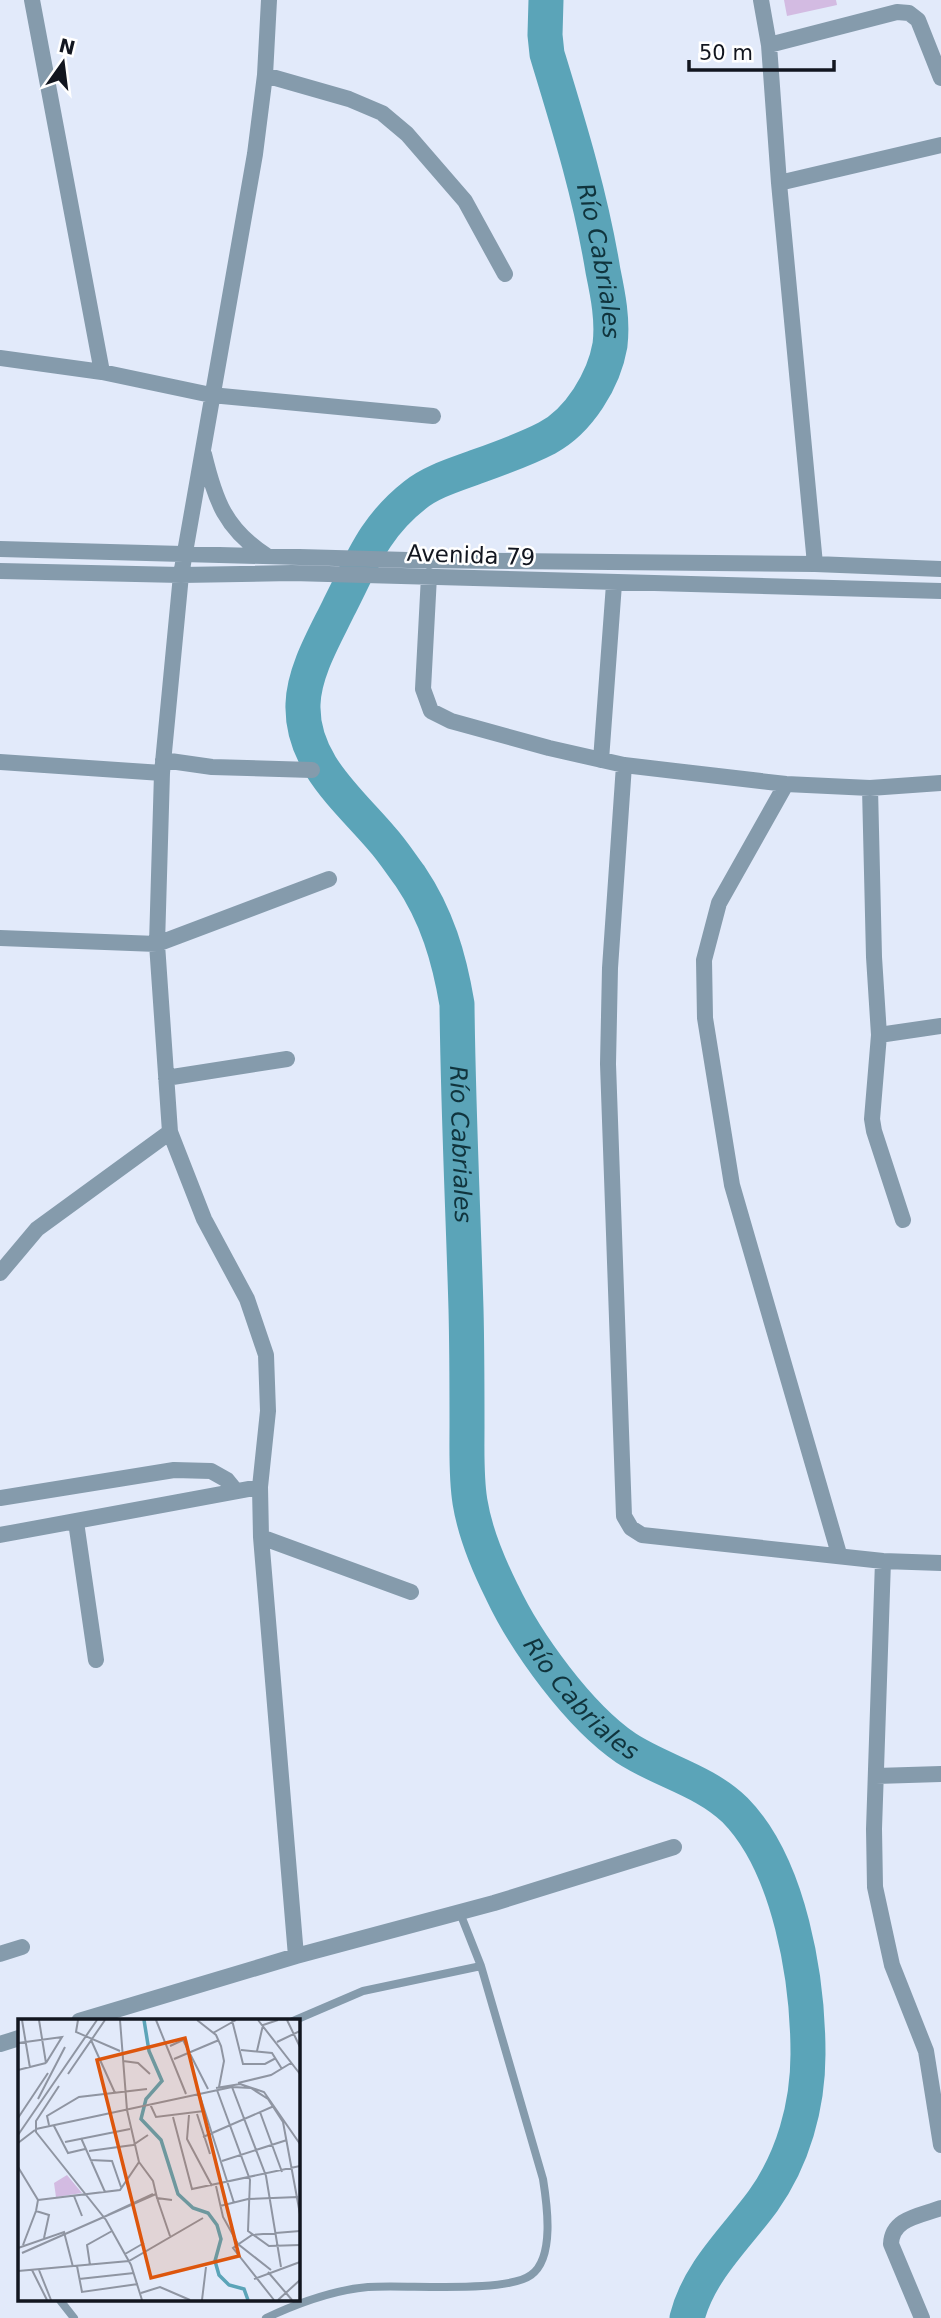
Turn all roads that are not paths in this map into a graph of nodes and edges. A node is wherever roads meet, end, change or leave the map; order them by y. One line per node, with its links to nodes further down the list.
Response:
1 (32, 0): 11 (street)
2 (269, 0): 5 (street)
3 (761, 0): 4 (street)
4 (769, 45): 6 (street); 8 (street)
5 (265, 75): 9 (street); 12 (street)
6 (941, 78)
7 (941, 145): 8 (street)
8 (779, 183): 18 (street)
9 (505, 274)
10 (0, 358): 11 (street)
11 (102, 372): 12 (street)
12 (211, 395): 13 (street); 14 (street)
13 (433, 416)
14 (202, 447): 16 (street); 17 (street)
15 (0, 550): 16 (street, Avenida 79)
16 (184, 554): 17 (street, Avenida 79); 23 (street)
17 (269, 557): 19 (street, Avenida 79)
18 (815, 564): 20 (street); 21 (street)
19 (292, 565): 20 (street, Avenida 79); 23 (street, Avenida 79)
20 (405, 568): 24 (street, Avenida 79)
21 (941, 569)
22 (0, 571): 23 (street, Avenida 79)
23 (181, 575): 30 (street)
24 (429, 576): 25 (street, Avenida 79); 27 (street)
25 (614, 583): 26 (street, Avenida 79); 27 (street)
26 (941, 591)
27 (601, 760): 29 (street)
28 (0, 762): 30 (street)
29 (624, 765): 33 (street); 51 (street)
30 (163, 766): 31 (street); 37 (street)
31 (312, 769)
32 (941, 783): 34 (street)
33 (786, 784): 34 (street); 51 (street)
34 (870, 788): 39 (street)
35 (329, 878): 37 (street)
36 (0, 938): 37 (street)
37 (157, 944): 41 (street)
38 (941, 1027): 39 (street)
39 (879, 1035): 43 (street)
40 (287, 1059): 41 (street)
41 (166, 1078): 42 (street)
42 (170, 1132): 44 (street); 45 (street)
43 (903, 1220)
44 (0, 1273)
45 (260, 1487): 46 (street); 50 (street)
46 (236, 1492): 47 (street); 48 (street)
47 (0, 1498)
48 (76, 1522): 49 (street); 55 (street)
49 (0, 1535)
50 (261, 1537): 54 (street); 62 (street)
51 (839, 1554): 52 (street)
52 (883, 1561): 53 (street); 57 (street)
53 (941, 1563)
54 (411, 1592)
55 (96, 1660)
56 (941, 1774): 57 (street)
57 (876, 1776): 68 (street)
58 (674, 1847): 59 (street)
59 (460, 1913): 62 (street); 63 (lane)
60 (22, 1948): 61 (street)
61 (0, 1954)
62 (296, 1956): 64 (street)
63 (481, 1966): 65 (lane); 72 (lane)
64 (86, 2019)
65 (298, 2019)
66 (18, 2038): 67 (street)
67 (0, 2044)
68 (941, 2145)
69 (941, 2207): 73 (street)
70 (60, 2300): 71 (lane)
71 (74, 2318)
72 (267, 2318)
73 (922, 2318)

